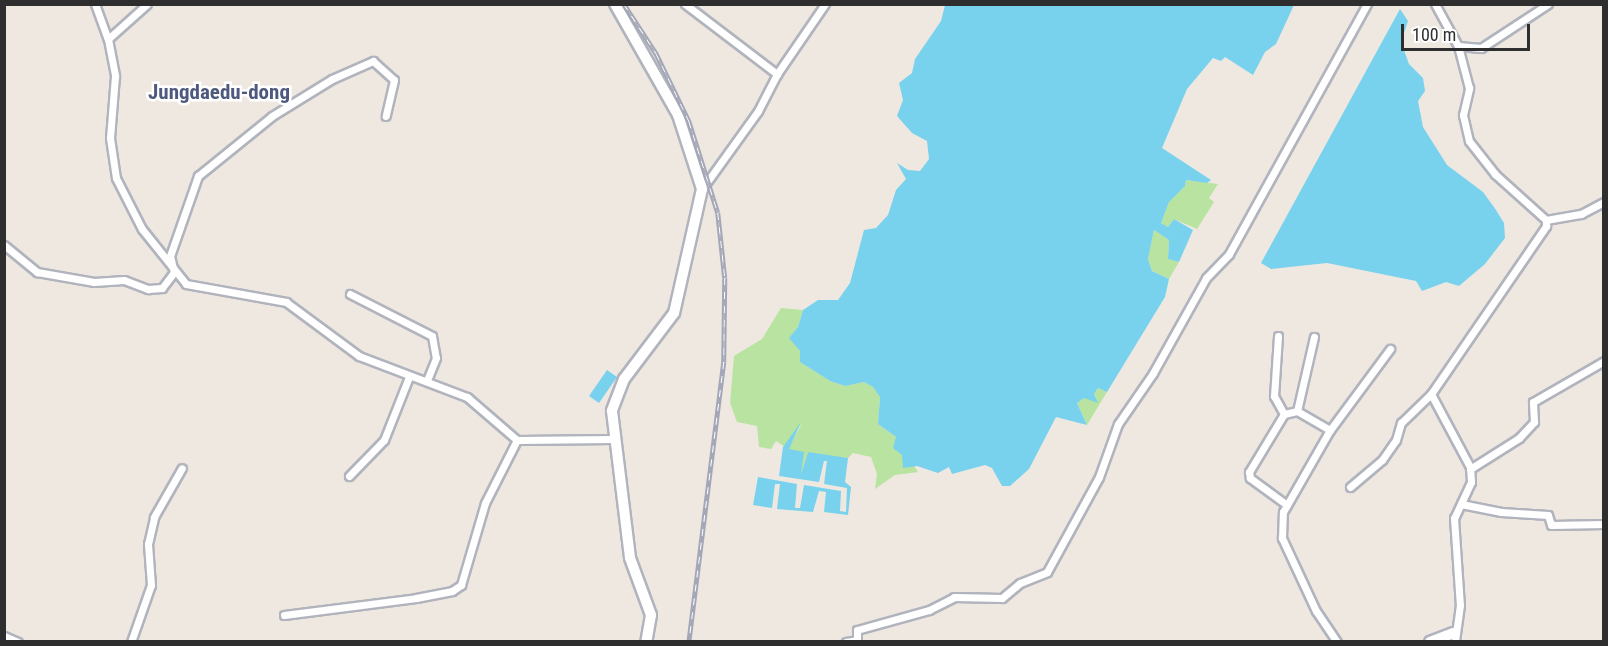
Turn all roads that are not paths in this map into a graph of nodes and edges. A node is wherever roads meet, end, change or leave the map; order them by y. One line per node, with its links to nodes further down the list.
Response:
1 (95, 4): 9 (street)
2 (147, 4): 9 (street)
3 (615, 4): 13 (street)
4 (685, 4): 11 (street)
5 (825, 4): 11 (street)
6 (1367, 4): 41 (street)
7 (1436, 4): 10 (street)
8 (1548, 4): 10 (street)
9 (108, 39): 17 (street)
10 (1458, 46): 15 (street)
11 (777, 74): 13 (street)
12 (386, 116): 17 (street)
13 (702, 189): 29 (street)
14 (1604, 202): 15 (street)
15 (1546, 220): 25 (street)
16 (4, 245): 17 (street)
17 (174, 272): 23 (street)
18 (350, 294): 24 (street)
19 (1278, 336): 27 (street)
20 (1314, 337): 26 (street)
21 (1390, 349): 28 (street)
22 (1604, 361): 32 (street)
23 (409, 377): 24 (street); 33 (street)
24 (427, 380): 30 (street)
25 (1431, 394): 32 (street); 34 (street)
26 (1297, 411): 27 (street); 28 (street)
27 (1284, 414): 36 (street)
28 (1330, 430): 36 (street)
29 (613, 439): 30 (street); 44 (street)
30 (517, 440): 38 (street)
31 (182, 468): 43 (street)
32 (1470, 469): 35 (street)
33 (349, 476)
34 (1350, 487)
35 (1461, 504): 37 (street); 40 (street)
36 (1287, 505): 46 (street)
37 (1604, 524)
38 (284, 615)
39 (4, 636): 42 (street)
40 (1454, 638): 47 (street)
41 (857, 641): 45 (street)
42 (18, 642)
43 (131, 642)
44 (646, 642)
45 (846, 642)
46 (1338, 642)
47 (1430, 642)

